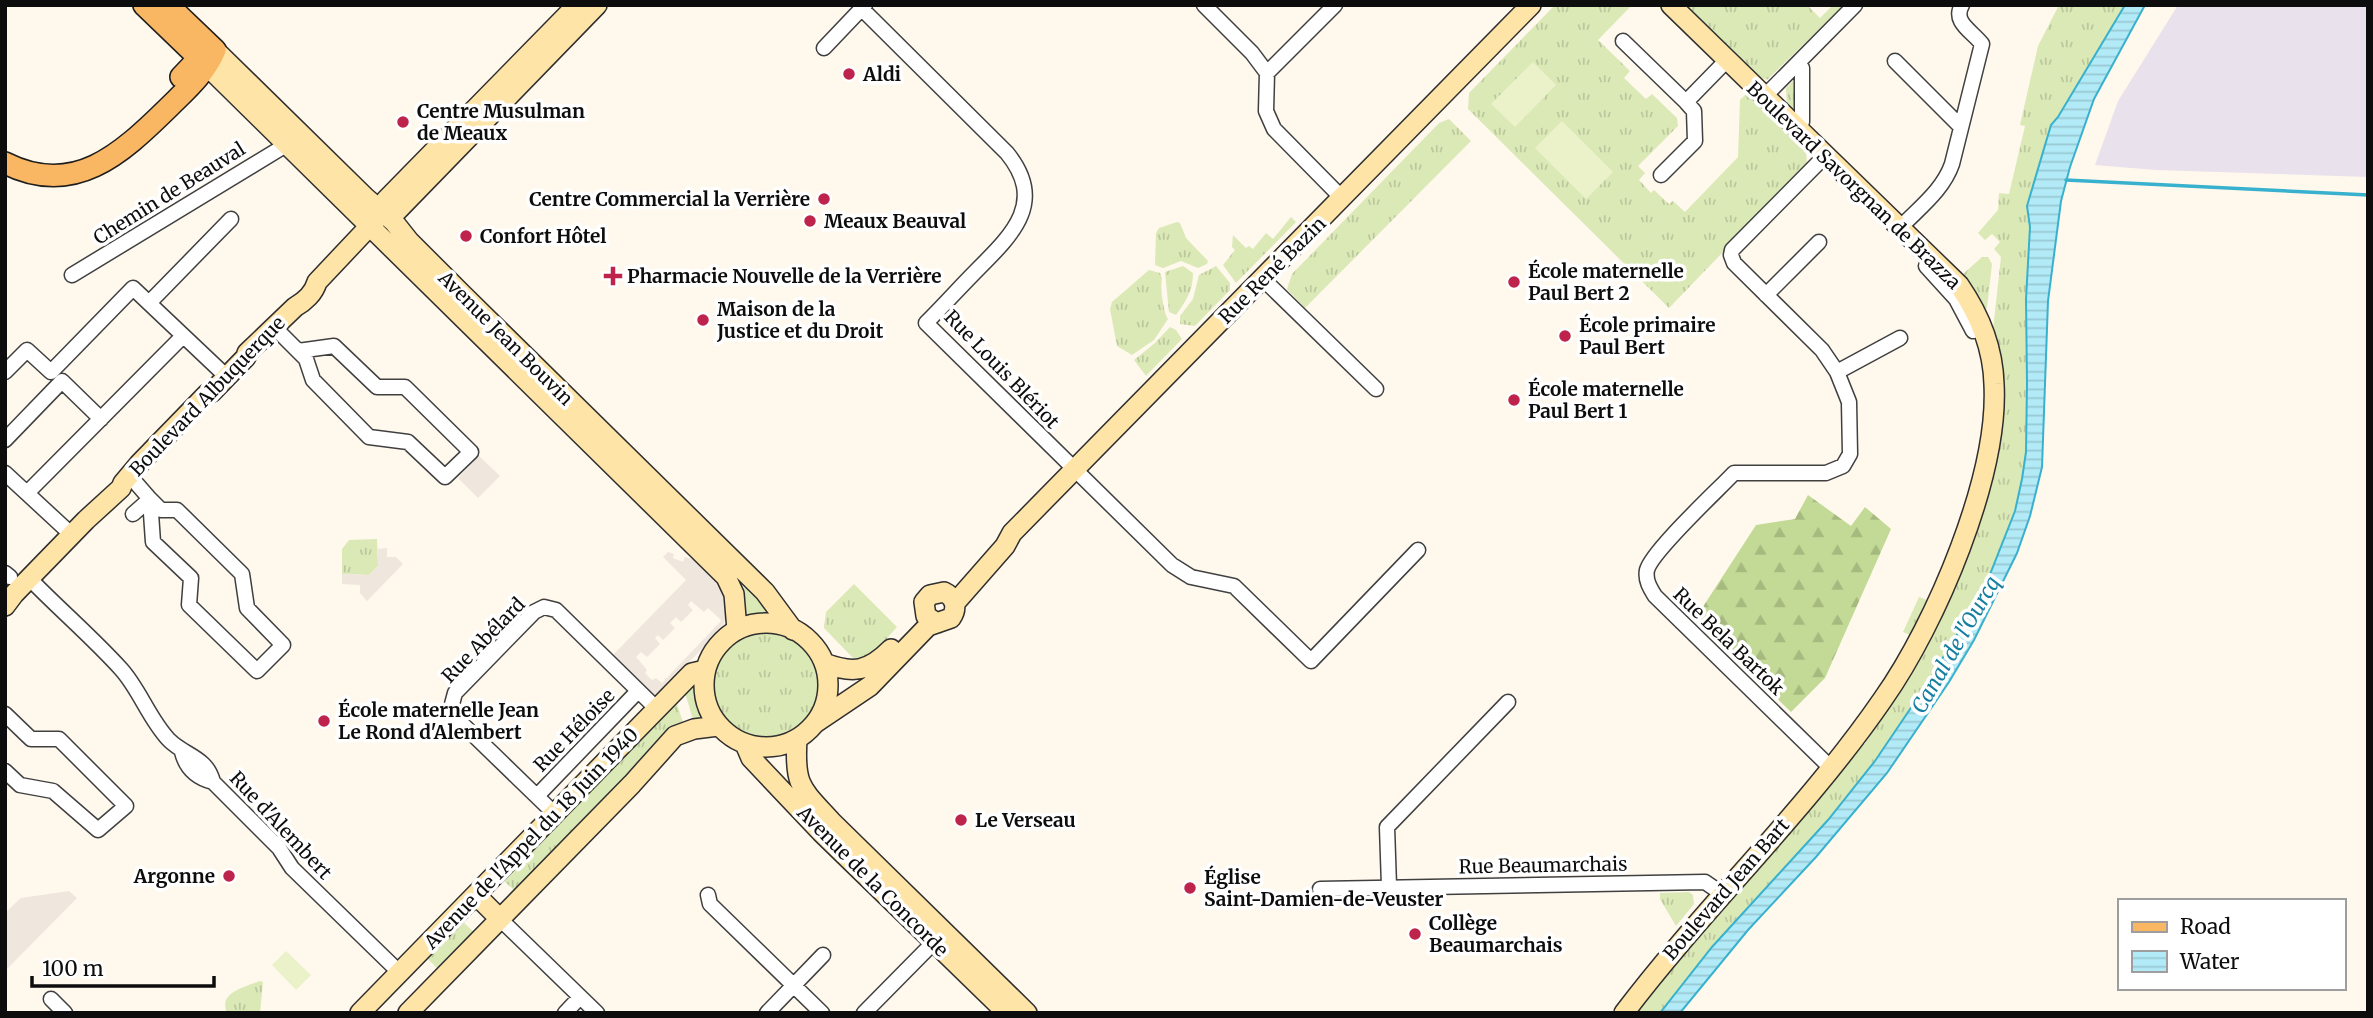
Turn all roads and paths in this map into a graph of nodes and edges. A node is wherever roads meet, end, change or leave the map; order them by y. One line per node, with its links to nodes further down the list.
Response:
1 (144, 5): 14 (main road)
2 (169, 5): 14 (main road)
3 (577, 5): 19 (street)
4 (597, 5): 32 (street)
5 (1204, 5): 18 (street)
6 (1335, 5): 18 (street)
7 (1531, 5): 31 (street, Rue René Bazin)
8 (1671, 5): 15 (street, Boulevard Savorgnan de Brazza)
9 (1855, 5): 17 (street)
10 (1962, 5): 22 (street)
11 (864, 7): 13 (street, Rue Louis Blériot); 52 (street, Rue Louis Blériot)
12 (1623, 41): 21 (street)
13 (824, 48)
14 (207, 59): 24 (street, Avenue Jean Bouvin); 25 (main road); 27 (main road); 30 (street, Avenue Jean Bouvin)
15 (1727, 60): 20 (street, Boulevard Savorgnan de Brazza); 21 (street)
16 (1895, 61): 22 (street)
17 (1798, 63): 20 (street); 23 (street)
18 (1267, 73): 31 (street)
19 (488, 96): 30 (street); 32 (street)
20 (1764, 97): 23 (street, Boulevard Savorgnan de Brazza)
21 (1686, 102): 28 (street)
22 (1961, 127): 35 (street)
23 (1797, 128): 26 (street, Boulevard Savorgnan de Brazza)
24 (286, 145): 34 (street, Avenue Jean Bouvin); 37 (street, Chemin de Beauval)
25 (5, 151)
26 (1825, 156): 29 (street, Boulevard Savorgnan de Brazza); 39 (street, Rue Bela Bartok)
27 (5, 163)
28 (1661, 176)
29 (1857, 186): 35 (street, Boulevard Savorgnan de Brazza); 48 (street)
30 (358, 190): 32 (street, Avenue Jean Bouvin)
31 (1342, 198): 38 (street, Rue René Bazin)
32 (383, 212): 34 (street, Boulevard Albuquerque); 65 (street, Avenue Jean Bouvin)
33 (231, 219): 40 (street)
34 (369, 227): 41 (street, Boulevard Albuquerque); 64 (street, Avenue Jean Bouvin)
35 (1901, 227): 48 (street, Boulevard Savorgnan de Brazza)
36 (1819, 242): 39 (street)
37 (72, 275)
38 (1263, 279): 49 (street); 52 (street, Rue René Bazin)
39 (1766, 295): 46 (street, Rue Bela Bartok)
40 (149, 303): 42 (street); 45 (street)
41 (275, 328): 44 (street); 47 (street, Boulevard Albuquerque)
42 (183, 336): 47 (street); 50 (street)
43 (1900, 338): 46 (street)
44 (298, 351): 44 (street)
45 (5, 372)
46 (1838, 372): 76 (street, Rue Bela Bartok)
47 (227, 377): 53 (street, Boulevard Albuquerque)
48 (1994, 384): 76 (street, Boulevard Savorgnan de Brazza)
49 (1376, 389)
50 (101, 419): 51 (street); 55 (street)
51 (5, 440)
52 (1074, 470): 59 (street); 61 (street, Rue René Bazin)
53 (130, 475): 56 (street); 58 (street, Boulevard Albuquerque)
54 (7, 476): 55 (street)
55 (28, 492): 58 (street)
56 (150, 499): 56 (street); 57 (street)
57 (132, 514)
58 (72, 535): 60 (street, Boulevard Albuquerque)
59 (1418, 550)
60 (15, 576): 62 (street, Boulevard Albuquerque); 88 (street, Rue d'Alembert)
61 (949, 598): 63 (street); 63 (street)
62 (5, 606)
63 (930, 618): 66 (street); 72 (street)
64 (737, 630): 65 (street); 67 (street)
65 (793, 630): 66 (street)
66 (824, 663): 72 (street)
67 (705, 670): 70 (street, Avenue de l'Appel du 18 Juin 1940); 73 (street)
68 (638, 691): 70 (street, Rue Abélard); 78 (street, Rue Héloise); 78 (street, Rue Abélard)
69 (1508, 702): 80 (street)
70 (657, 709): 79 (street, Avenue de l'Appel du 18 Juin 1940)
71 (5, 714): 77 (street)
72 (815, 723): 74 (street)
73 (718, 726): 75 (street); 85 (street, Avenue de l'Appel du 18 Juin 1940)
74 (797, 739): 75 (street); 86 (street, Avenue de la Concorde)
75 (745, 744): 86 (street, Avenue de la Concorde)
76 (1831, 768): 82 (street, Boulevard Jean Bart)
77 (5, 771)
78 (537, 796): 79 (street, Rue Abélard)
79 (554, 813): 83 (street, Avenue de l'Appel du 18 Juin 1940)
80 (1389, 886): 81 (street, Rue Beaumarchais); 82 (street, Rue Beaumarchais)
81 (1320, 889)
82 (1721, 893): 103 (street, Boulevard Jean Bart)
83 (475, 895): 85 (street); 88 (street, Avenue de l'Appel du 18 Juin 1940)
84 (708, 895): 89 (street)
85 (500, 919): 90 (street, Avenue de l'Appel du 18 Juin 1940); 91 (street)
86 (939, 937): 100 (street); 101 (street, Avenue de la Concorde); 102 (street, Avenue de la Concorde)
87 (823, 955): 89 (street)
88 (400, 972): 90 (street); 94 (street, Avenue de l'Appel du 18 Juin 1940)
89 (794, 985): 98 (street); 99 (street)
90 (424, 996): 95 (street, Avenue de l'Appel du 18 Juin 1940)
91 (580, 997): 96 (street); 97 (street)
92 (51, 999): 93 (street)
93 (65, 1013)
94 (360, 1013)
95 (408, 1013)
96 (565, 1013)
97 (597, 1013)
98 (767, 1013)
99 (822, 1013)
100 (864, 1013)
101 (1007, 1013)
102 (1027, 1013)
103 (1623, 1013)

